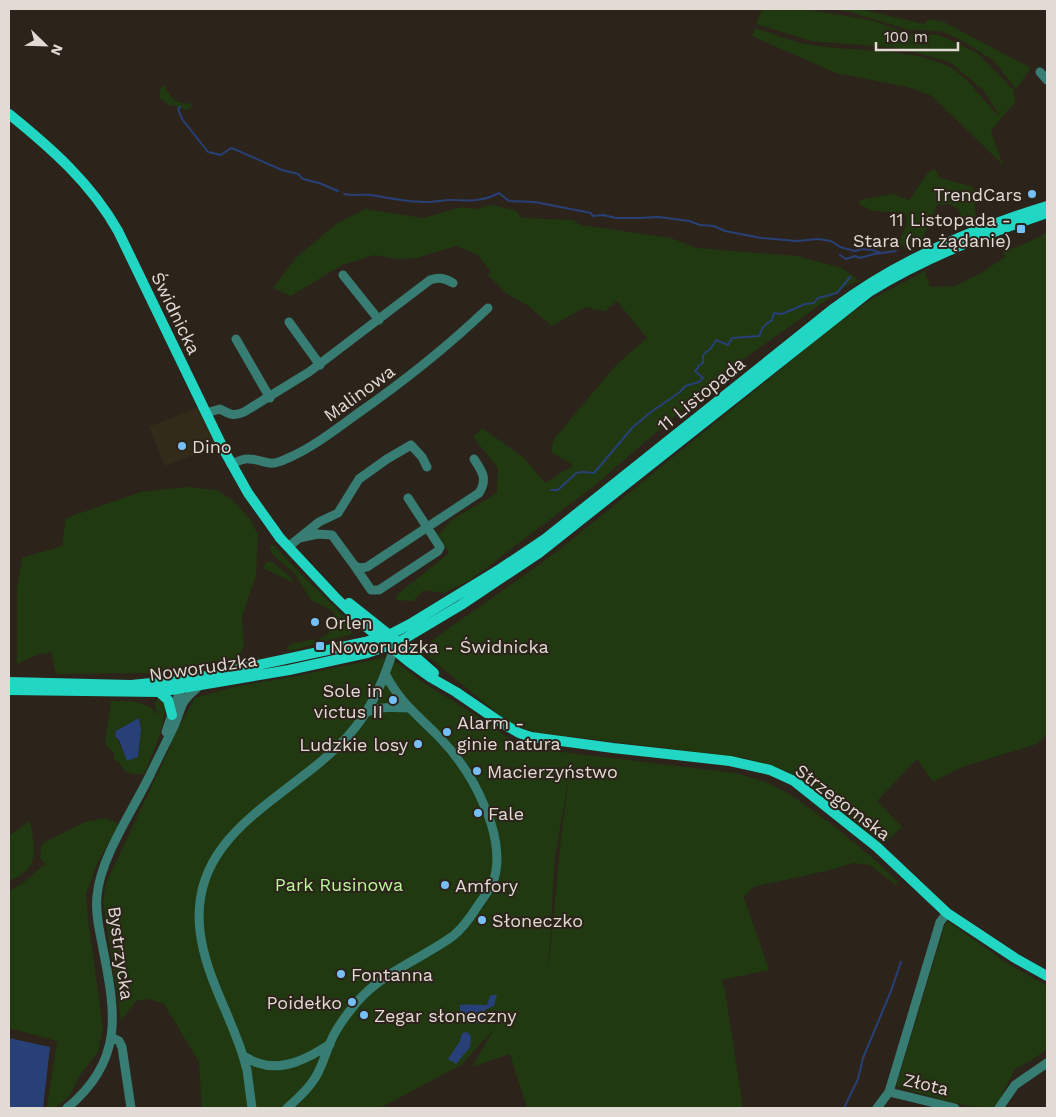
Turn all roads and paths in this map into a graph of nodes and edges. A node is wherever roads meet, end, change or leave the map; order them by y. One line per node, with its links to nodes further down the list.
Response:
1 (1040, 72): 2 (street)
2 (1047, 80)
3 (9, 114): 14 (main road, Świdnicka)
4 (1047, 206): 26 (main road, 11 Listopada)
5 (1047, 213): 25 (main road, 11 Listopada)
6 (343, 275): 9 (street)
7 (453, 283): 9 (street)
8 (488, 308): 16 (street, Malinowa)
9 (379, 320): 12 (street)
10 (289, 322): 12 (street)
11 (236, 339): 13 (street)
12 (320, 364): 13 (street)
13 (270, 398): 14 (street)
14 (206, 413): 16 (main road, Świdnicka)
15 (474, 459): 19 (street)
16 (231, 464): 21 (main road, Świdnicka)
17 (427, 467): 20 (street)
18 (408, 498): 19 (street)
19 (428, 527): 22 (street); 22 (street)
20 (299, 538): 21 (street); 22 (street)
21 (288, 547): 23 (main road, Świdnicka)
22 (354, 566)
23 (316, 578): 24 (main road, Świdnicka); 26 (main road, Świdnicka)
24 (362, 623): 26 (main road, Świdnicka); 27 (main road)
25 (413, 635): 28 (main road, 11 Listopada); 29 (main road)
26 (385, 636): 27 (main road, Noworudzka); 28 (main road, Świdnicka)
27 (357, 644): 34 (main road, Noworudzka)
28 (394, 644): 29 (main road, Strzegomska); 34 (main road, Noworudzka); 35 (main road, Strzegomska)
29 (410, 652): 35 (main road, Strzegomska)
30 (390, 657): 31 (street)
31 (386, 673): 40 (street); 41 (street)
32 (172, 680): 33 (main road, Noworudzka); 34 (main road, Noworudzka); 36 (street)
33 (9, 682)
34 (196, 682): 36 (main road, Noworudzka); 39 (street, Bystrzycka)
35 (446, 685): 44 (main road, Strzegomska)
36 (181, 688): 38 (main road, Noworudzka); 39 (street); 42 (street, Bystrzycka)
37 (9, 690): 38 (main road, Noworudzka)
38 (159, 692): 42 (main road)
39 (184, 701): 43 (street, Bystrzycka)
40 (410, 708): 41 (street); 47 (street)
41 (364, 714): 48 (street)
42 (172, 715): 43 (street, Bystrzycka)
43 (165, 742): 46 (street, Bystrzycka)
44 (947, 913): 45 (main road, Strzegomska); 50 (street)
45 (1047, 976)
46 (111, 1037): 51 (street, Bystrzycka); 52 (street)
47 (330, 1044): 48 (street); 54 (street)
48 (244, 1056): 53 (street)
49 (1047, 1063): 57 (street)
50 (889, 1092): 55 (street); 56 (street, Złota)
51 (67, 1108)
52 (131, 1108)
53 (252, 1108)
54 (287, 1108)
55 (878, 1108)
56 (955, 1108)
57 (999, 1108)

